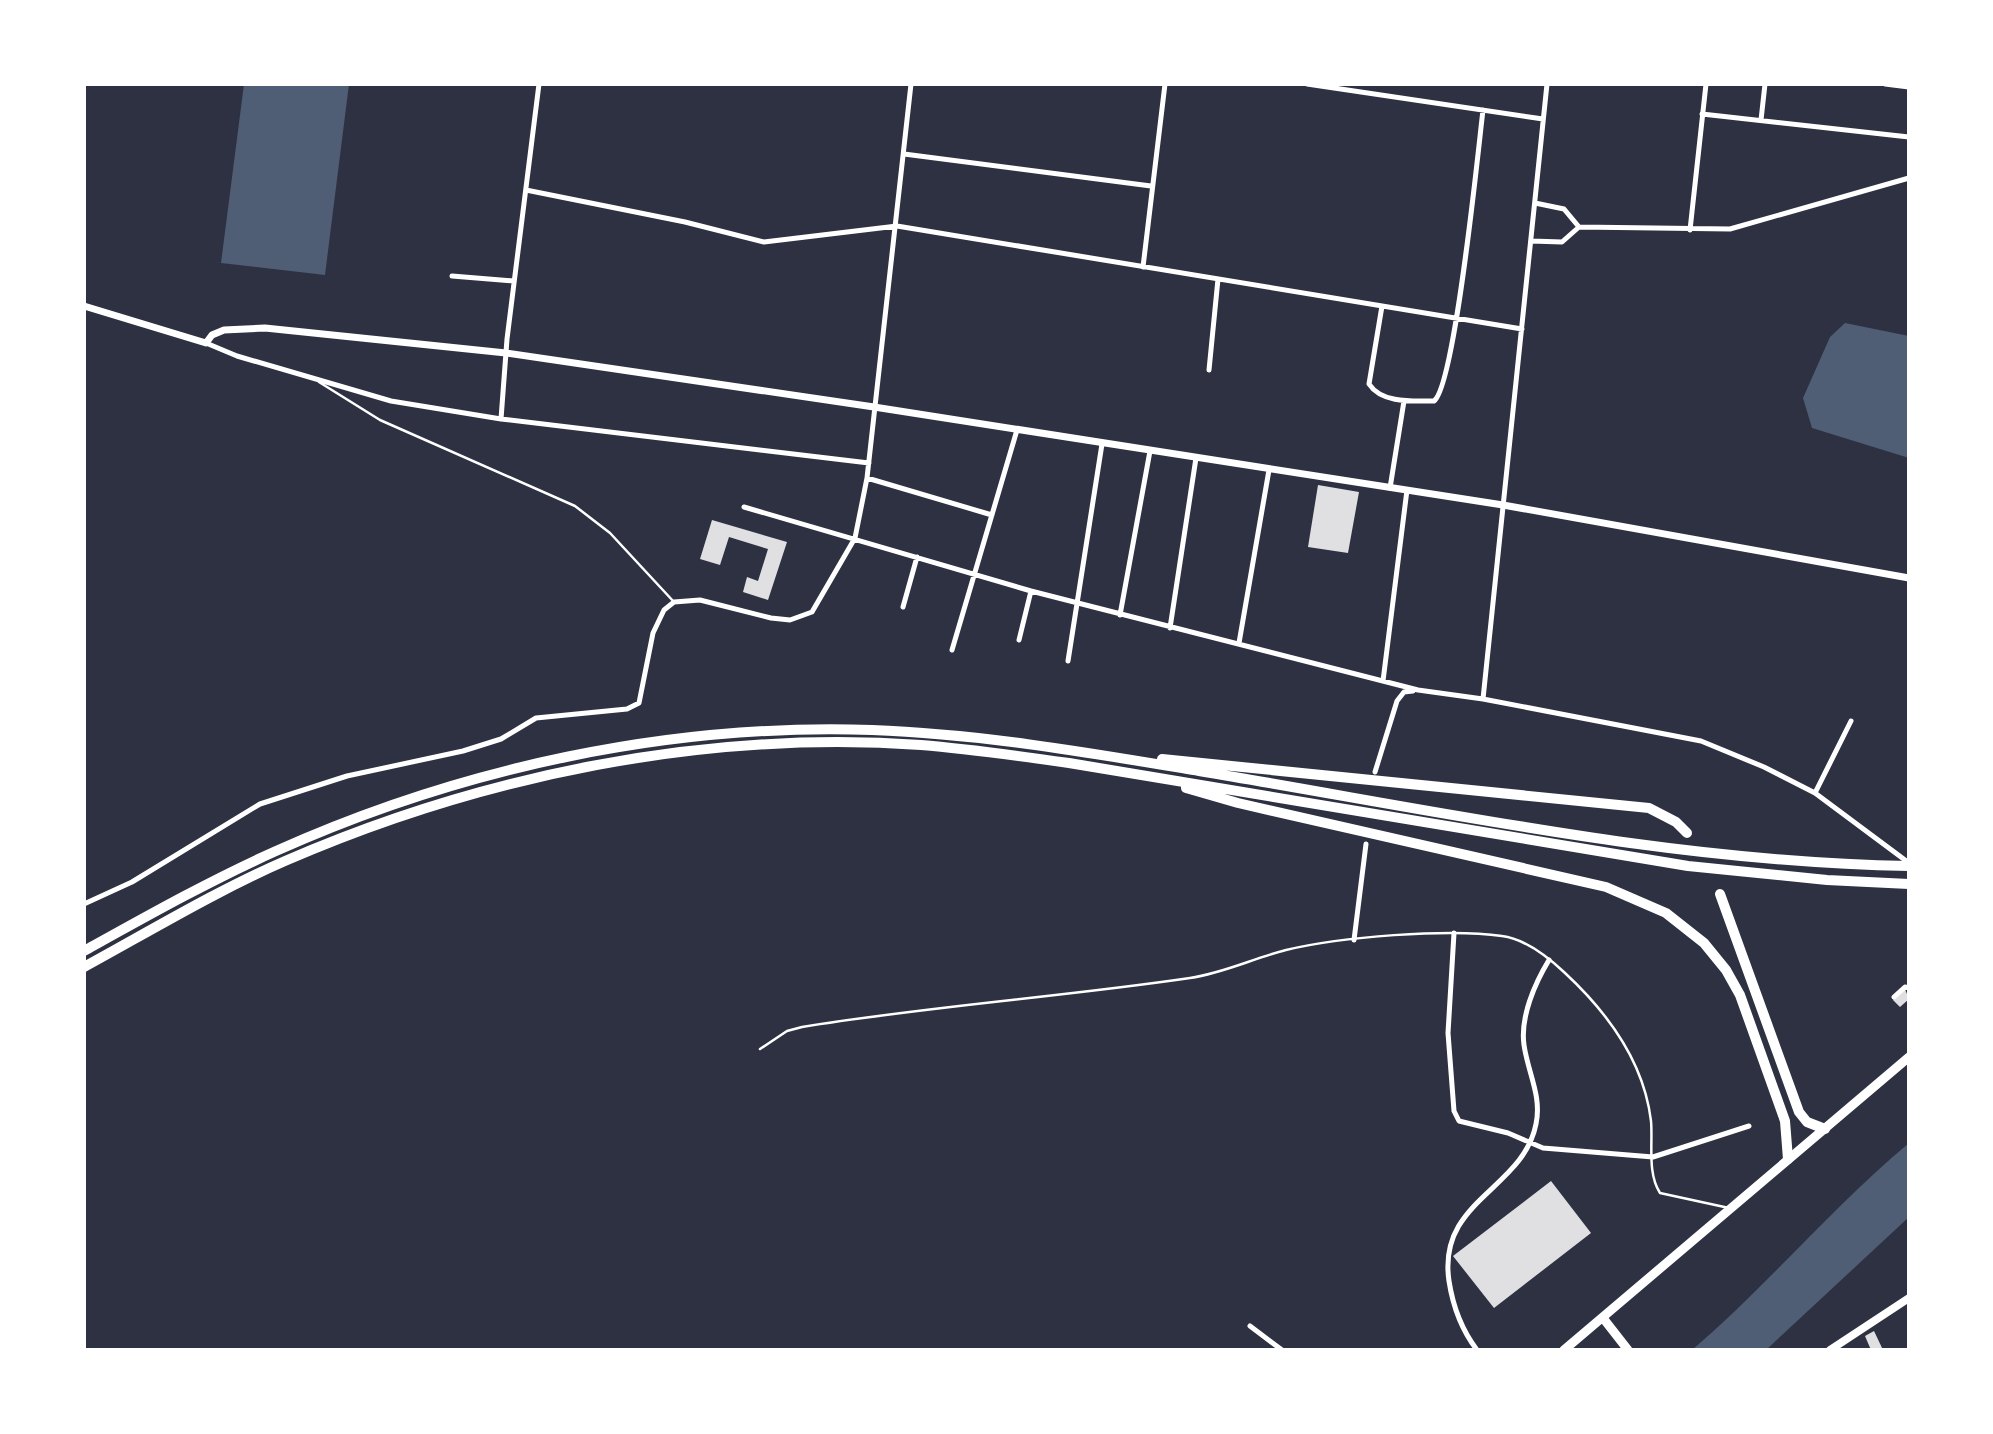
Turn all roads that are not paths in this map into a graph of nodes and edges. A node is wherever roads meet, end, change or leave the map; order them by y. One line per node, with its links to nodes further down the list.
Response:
1 (539, 84): 18 (street)
2 (911, 84): 15 (street)
3 (1165, 84): 17 (street)
4 (1307, 84): 10 (street)
5 (1547, 84): 12 (street)
6 (1708, 84): 11 (street)
7 (1765, 84): 13 (street)
8 (1885, 84): 9 (street)
9 (1909, 87)
10 (1483, 110): 12 (street); 30 (street)
11 (1702, 114): 13 (street); 22 (street)
12 (1543, 119): 19 (street)
13 (1761, 120): 14 (street)
14 (1909, 137)
15 (904, 154): 17 (street); 20 (street)
16 (1909, 178): 22 (street)
17 (1152, 186): 24 (street)
18 (526, 190): 20 (street); 27 (street)
19 (1535, 203): 21 (street); 23 (street)
20 (897, 226): 24 (street); 37 (street)
21 (1579, 228): 22 (street); 23 (street)
22 (1690, 230)
23 (1531, 241): 31 (street)
24 (1143, 267): 26 (street)
25 (452, 276): 27 (street)
26 (1218, 279): 29 (street); 34 (street)
27 (514, 281): 33 (street)
28 (84, 306): 32 (street)
29 (1382, 306): 30 (street); 36 (street)
30 (1456, 318): 31 (street); 36 (street)
31 (1522, 329): 48 (street)
32 (206, 343): 33 (street); 35 (street)
33 (506, 353): 37 (street); 38 (street)
34 (1209, 370)
35 (314, 379): 38 (street); 56 (lane)
36 (1404, 401): 46 (street)
37 (874, 407): 39 (street); 43 (street)
38 (501, 419): 43 (street)
39 (1017, 430): 40 (street); 50 (street)
40 (1102, 444): 41 (street); 57 (street)
41 (1150, 451): 42 (street); 59 (street)
42 (1196, 458): 44 (street); 60 (street)
43 (869, 463): 45 (street)
44 (1269, 470): 46 (street); 62 (street)
45 (867, 478): 50 (street); 51 (street)
46 (1390, 488): 47 (street)
47 (1407, 490): 48 (street); 65 (street)
48 (1503, 505): 54 (street); 67 (street)
49 (744, 507): 51 (street)
50 (992, 515): 53 (street)
51 (855, 538): 52 (street); 56 (street)
52 (917, 557): 53 (street); 58 (street)
53 (975, 576): 55 (street); 63 (street)
54 (1909, 579)
55 (1031, 592): 57 (street); 61 (street)
56 (674, 602): 78 (street)
57 (1076, 603): 59 (street); 64 (street)
58 (903, 607)
59 (1120, 615): 60 (street)
60 (1170, 628): 62 (street)
61 (1019, 640)
62 (1239, 643): 65 (street)
63 (952, 650)
64 (1068, 661)
65 (1383, 681): 66 (street)
66 (1418, 690): 67 (street); 70 (street)
67 (1483, 699): 72 (street)
68 (1851, 721): 72 (street)
69 (1107, 756): 73 (highway); 75 (highway); 81 (highway)
70 (1374, 772)
71 (1134, 774): 76 (highway); 83 (highway); 92 (highway)
72 (1815, 793): 75 (street)
73 (1688, 833)
74 (1366, 844): 80 (street)
75 (1909, 865)
76 (1909, 884)
77 (1720, 894): 89 (highway)
78 (84, 904)
79 (1454, 933): 80 (lane); 82 (lane); 90 (street)
80 (1354, 940): 86 (lane)
81 (84, 951)
82 (1549, 960): 90 (street); 91 (lane)
83 (84, 967)
84 (1909, 988): 85 (street)
85 (1894, 997)
86 (761, 1049)
87 (1909, 1057): 89 (main road)
88 (1749, 1126): 91 (street)
89 (1825, 1129): 92 (main road)
90 (1530, 1142): 91 (street); 100 (street)
91 (1653, 1157): 93 (lane)
92 (1788, 1159): 93 (main road)
93 (1729, 1208): 95 (main road)
94 (1909, 1298): 98 (main road)
95 (1603, 1318): 97 (main road); 101 (main road)
96 (1250, 1326): 99 (street)
97 (1627, 1349)
98 (1835, 1349)
99 (1282, 1350)
100 (1477, 1350)
101 (1564, 1350)

